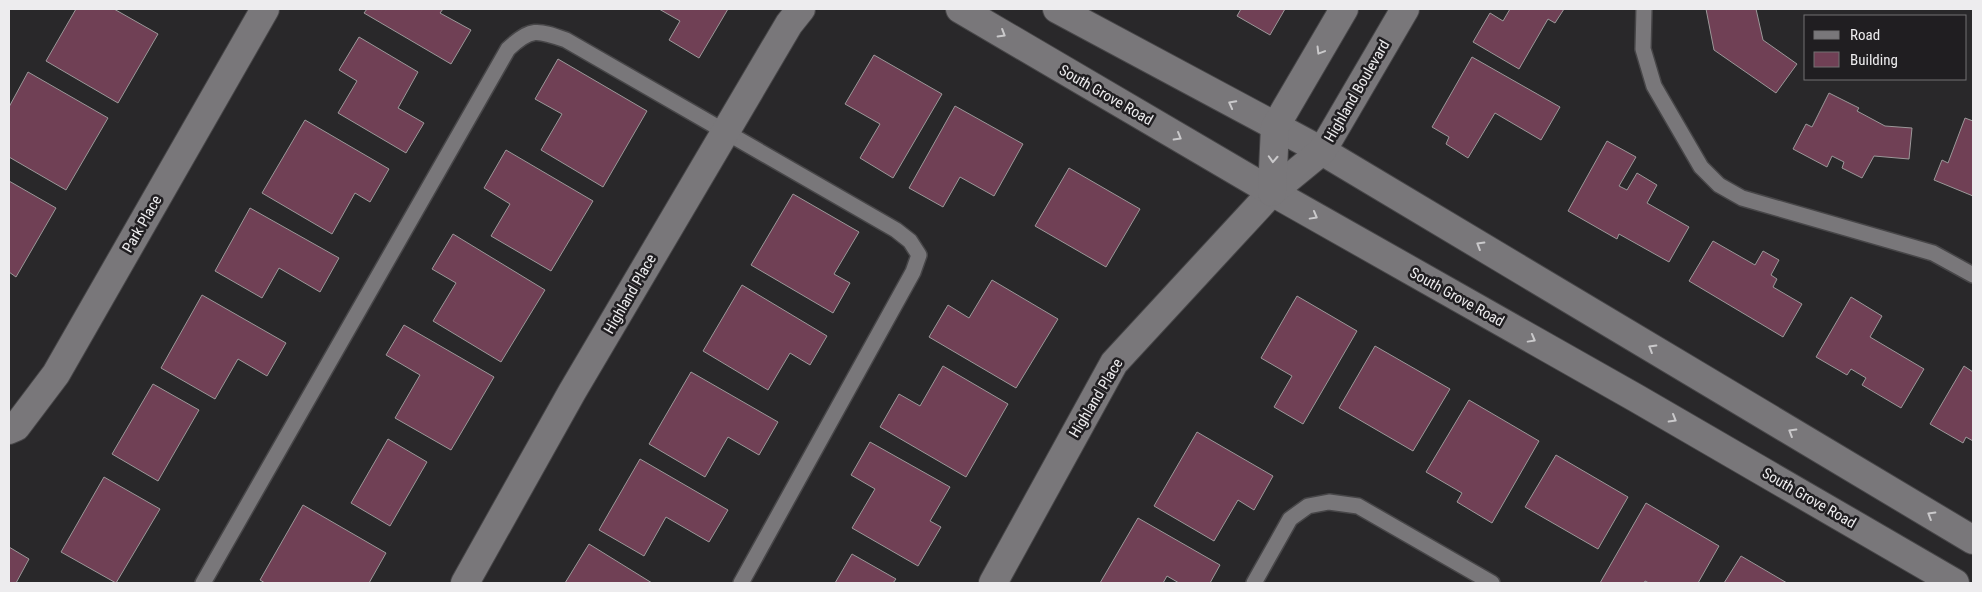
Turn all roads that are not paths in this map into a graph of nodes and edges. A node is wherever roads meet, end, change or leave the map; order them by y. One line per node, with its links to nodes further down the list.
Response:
1 (265, 9): 13 (main road, Park Place)
2 (801, 9): 9 (main road, Highland Place)
3 (960, 9): 11 (main road, South Grove Road, one-way to 11)
4 (1057, 9): 8 (main road, one-way to 4)
5 (1344, 9): 8 (main road, one-way to 8)
6 (1405, 9): 10 (main road, Highland Boulevard)
7 (1644, 9): 12 (lane)
8 (1275, 127): 10 (main road); 11 (main road, one-way to 11)
9 (725, 132): 15 (lane); 16 (main road, Highland Place); 17 (lane)
10 (1322, 151): 11 (main road, Highland Boulevard); 14 (main road, one-way to 10)
11 (1272, 192): 18 (main road, Highland Place); 21 (main road, South Grove Road, one-way to 21)
12 (1973, 275)
13 (9, 430)
14 (1973, 540)
15 (203, 583)
16 (465, 583)
17 (742, 583)
18 (993, 583)
19 (1254, 583): 20 (lane)
20 (1492, 583)
21 (1955, 583)

